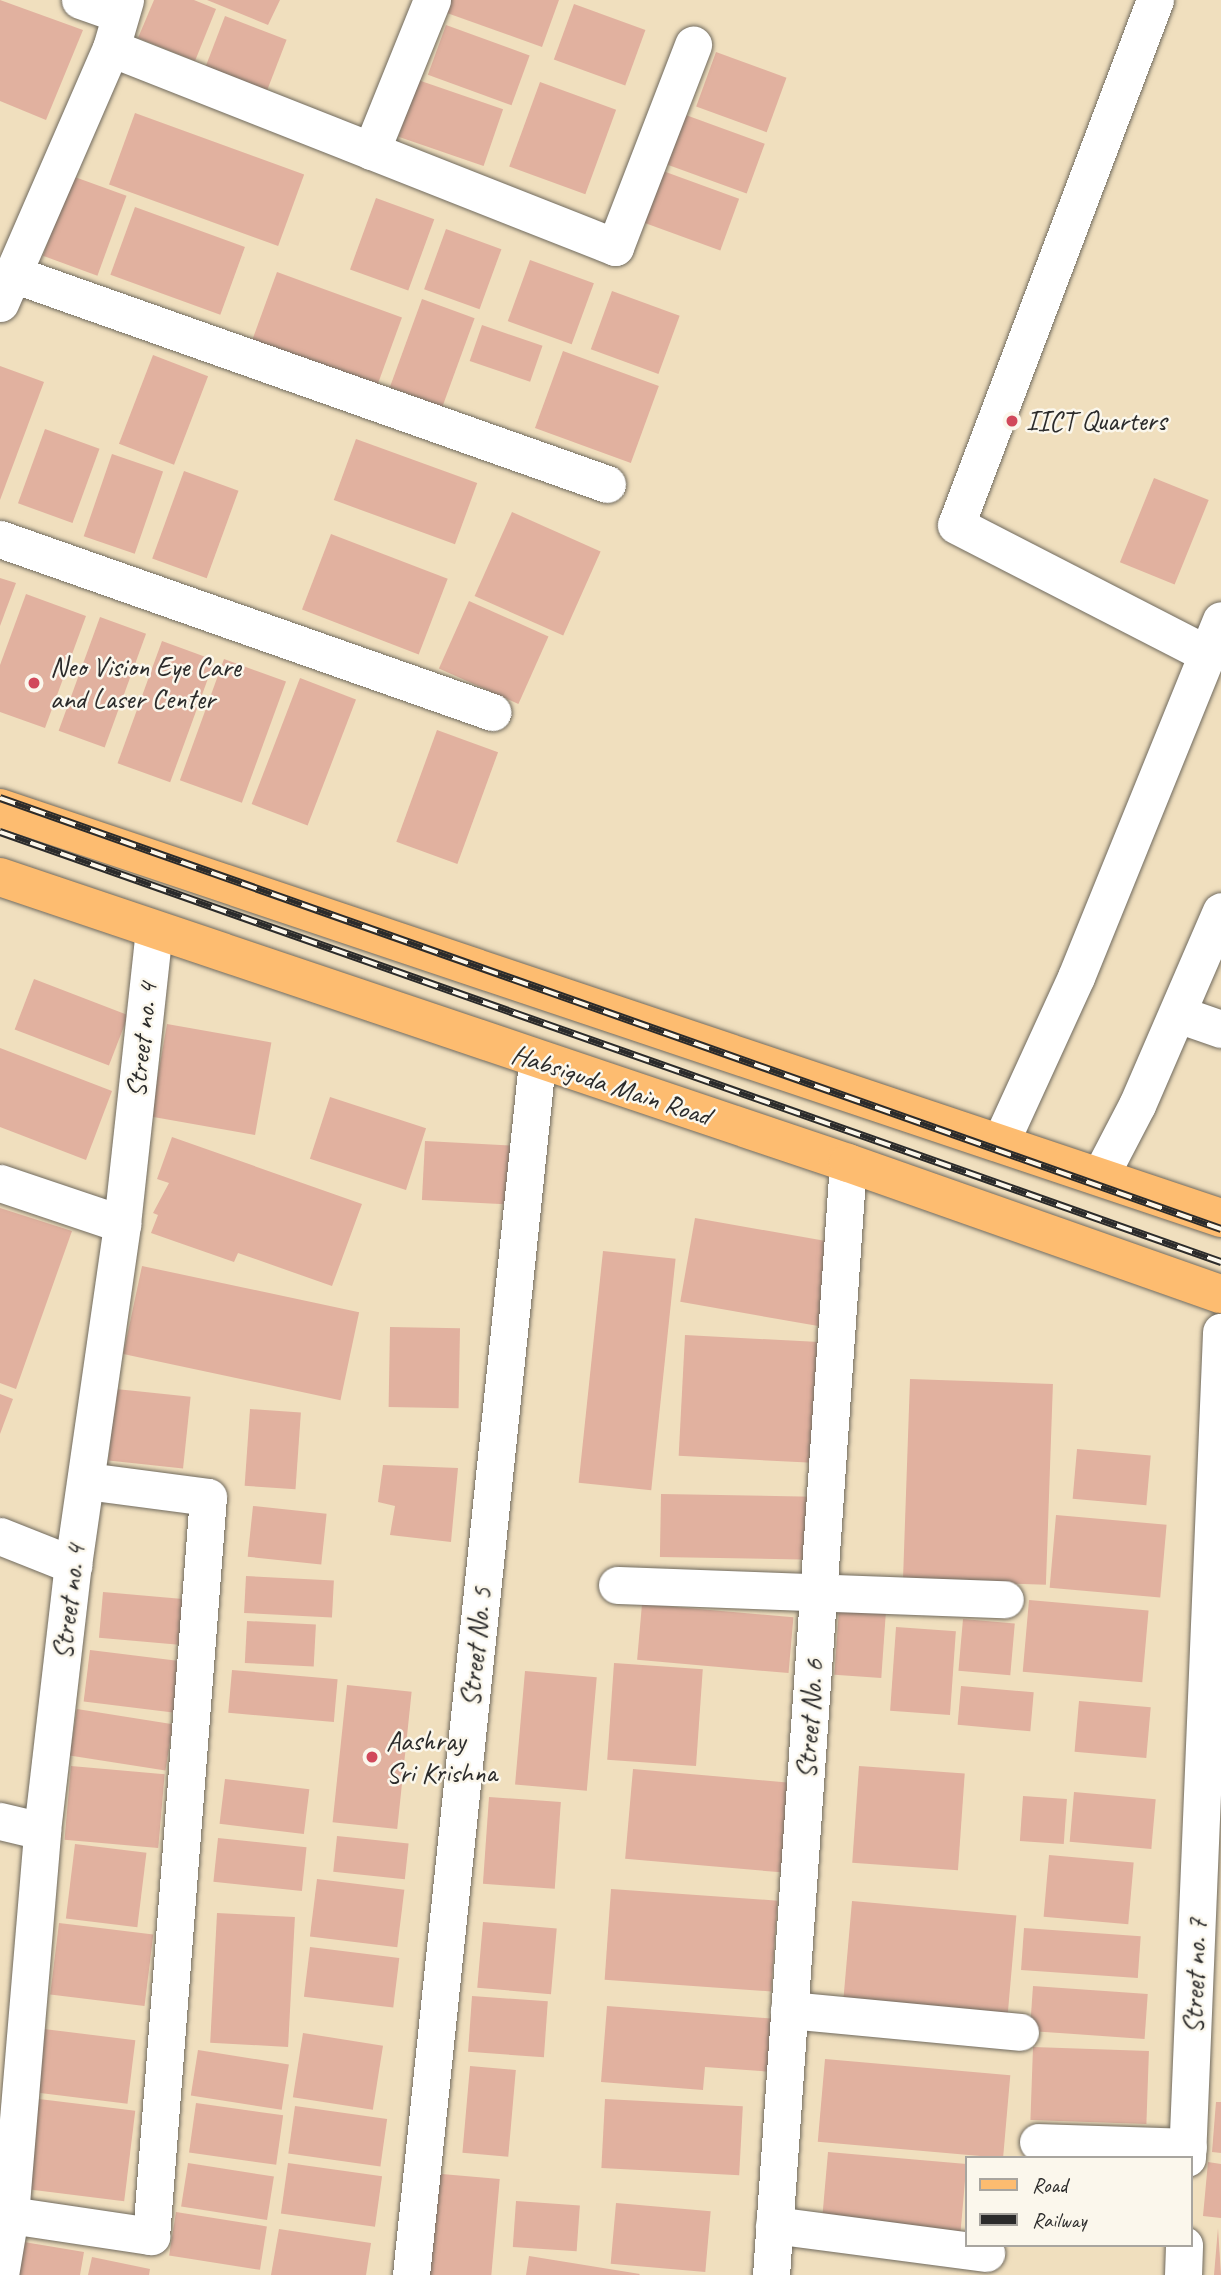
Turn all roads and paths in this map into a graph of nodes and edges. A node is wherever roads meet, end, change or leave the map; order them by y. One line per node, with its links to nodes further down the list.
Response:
1 (80, 0): 4 (street)
2 (432, 0): 6 (street)
3 (1155, 0): 11 (street)
4 (119, 21): 6 (street); 7 (street)
5 (693, 45): 6 (street)
6 (371, 151)
7 (6, 288): 8 (street)
8 (607, 484)
9 (0, 539): 12 (street)
10 (1221, 620): 11 (street)
11 (1207, 654): 20 (street)
12 (492, 712)
13 (0, 808): 20 (main road)
14 (0, 877): 16 (main road, Habsiguda Main Road)
15 (1221, 911): 17 (street)
16 (154, 930): 19 (main road, Habsiguda Main Road); 25 (street, Street no. 4)
17 (1178, 1014): 18 (street); 22 (street)
18 (1221, 1029)
19 (537, 1061): 21 (main road, Habsiguda Main Road); 45 (street, Street No. 5)
20 (1000, 1143): 22 (main road)
21 (848, 1163): 26 (main road, Habsiguda Main Road); 32 (street, Street No. 6)
22 (1100, 1176): 24 (main road)
23 (0, 1183): 25 (street)
24 (1221, 1218)
25 (122, 1224): 28 (street, Street no. 4)
26 (1221, 1294)
27 (1221, 1332): 39 (street, Street no. 7)
28 (87, 1481): 30 (street, Street no. 4); 40 (street)
29 (0, 1536): 30 (street)
30 (73, 1565): 35 (street, Street no. 4)
31 (617, 1585): 32 (street)
32 (819, 1591): 33 (street); 36 (street, Street No. 6)
33 (1006, 1599)
34 (0, 1821): 35 (street)
35 (42, 1831): 40 (street, Street no. 4)
36 (789, 2010): 37 (street); 41 (street, Street No. 6)
37 (1020, 2032)
38 (1038, 2141): 39 (street)
39 (1187, 2152)
40 (10, 2215): 44 (street, Street no. 4)
41 (775, 2225): 43 (street); 46 (street, Street No. 6)
42 (1184, 2247): 47 (street)
43 (986, 2253)
44 (0, 2275)
45 (411, 2275)
46 (771, 2275)
47 (1182, 2275)

